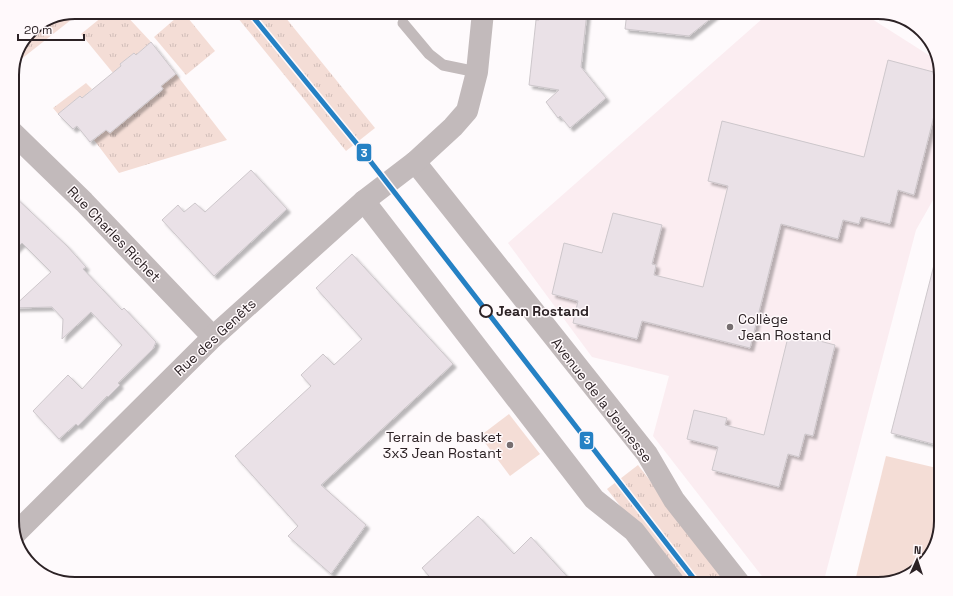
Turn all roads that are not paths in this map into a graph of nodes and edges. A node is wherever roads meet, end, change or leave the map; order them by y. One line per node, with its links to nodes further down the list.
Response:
1 (482, 19): 3 (street, Rue des Genêts)
2 (403, 22): 3 (lane)
3 (477, 72): 5 (street, Rue des Genêts)
4 (19, 139): 7 (street, Rue Charles Richet)
5 (421, 157): 6 (street, Rue des Genêts); 10 (street, Avenue de la Jeunesse)
6 (364, 201): 7 (street, Rue des Genêts); 9 (street)
7 (213, 338): 8 (street, Rue des Genêts)
8 (20, 529)
9 (670, 577)
10 (734, 577)

